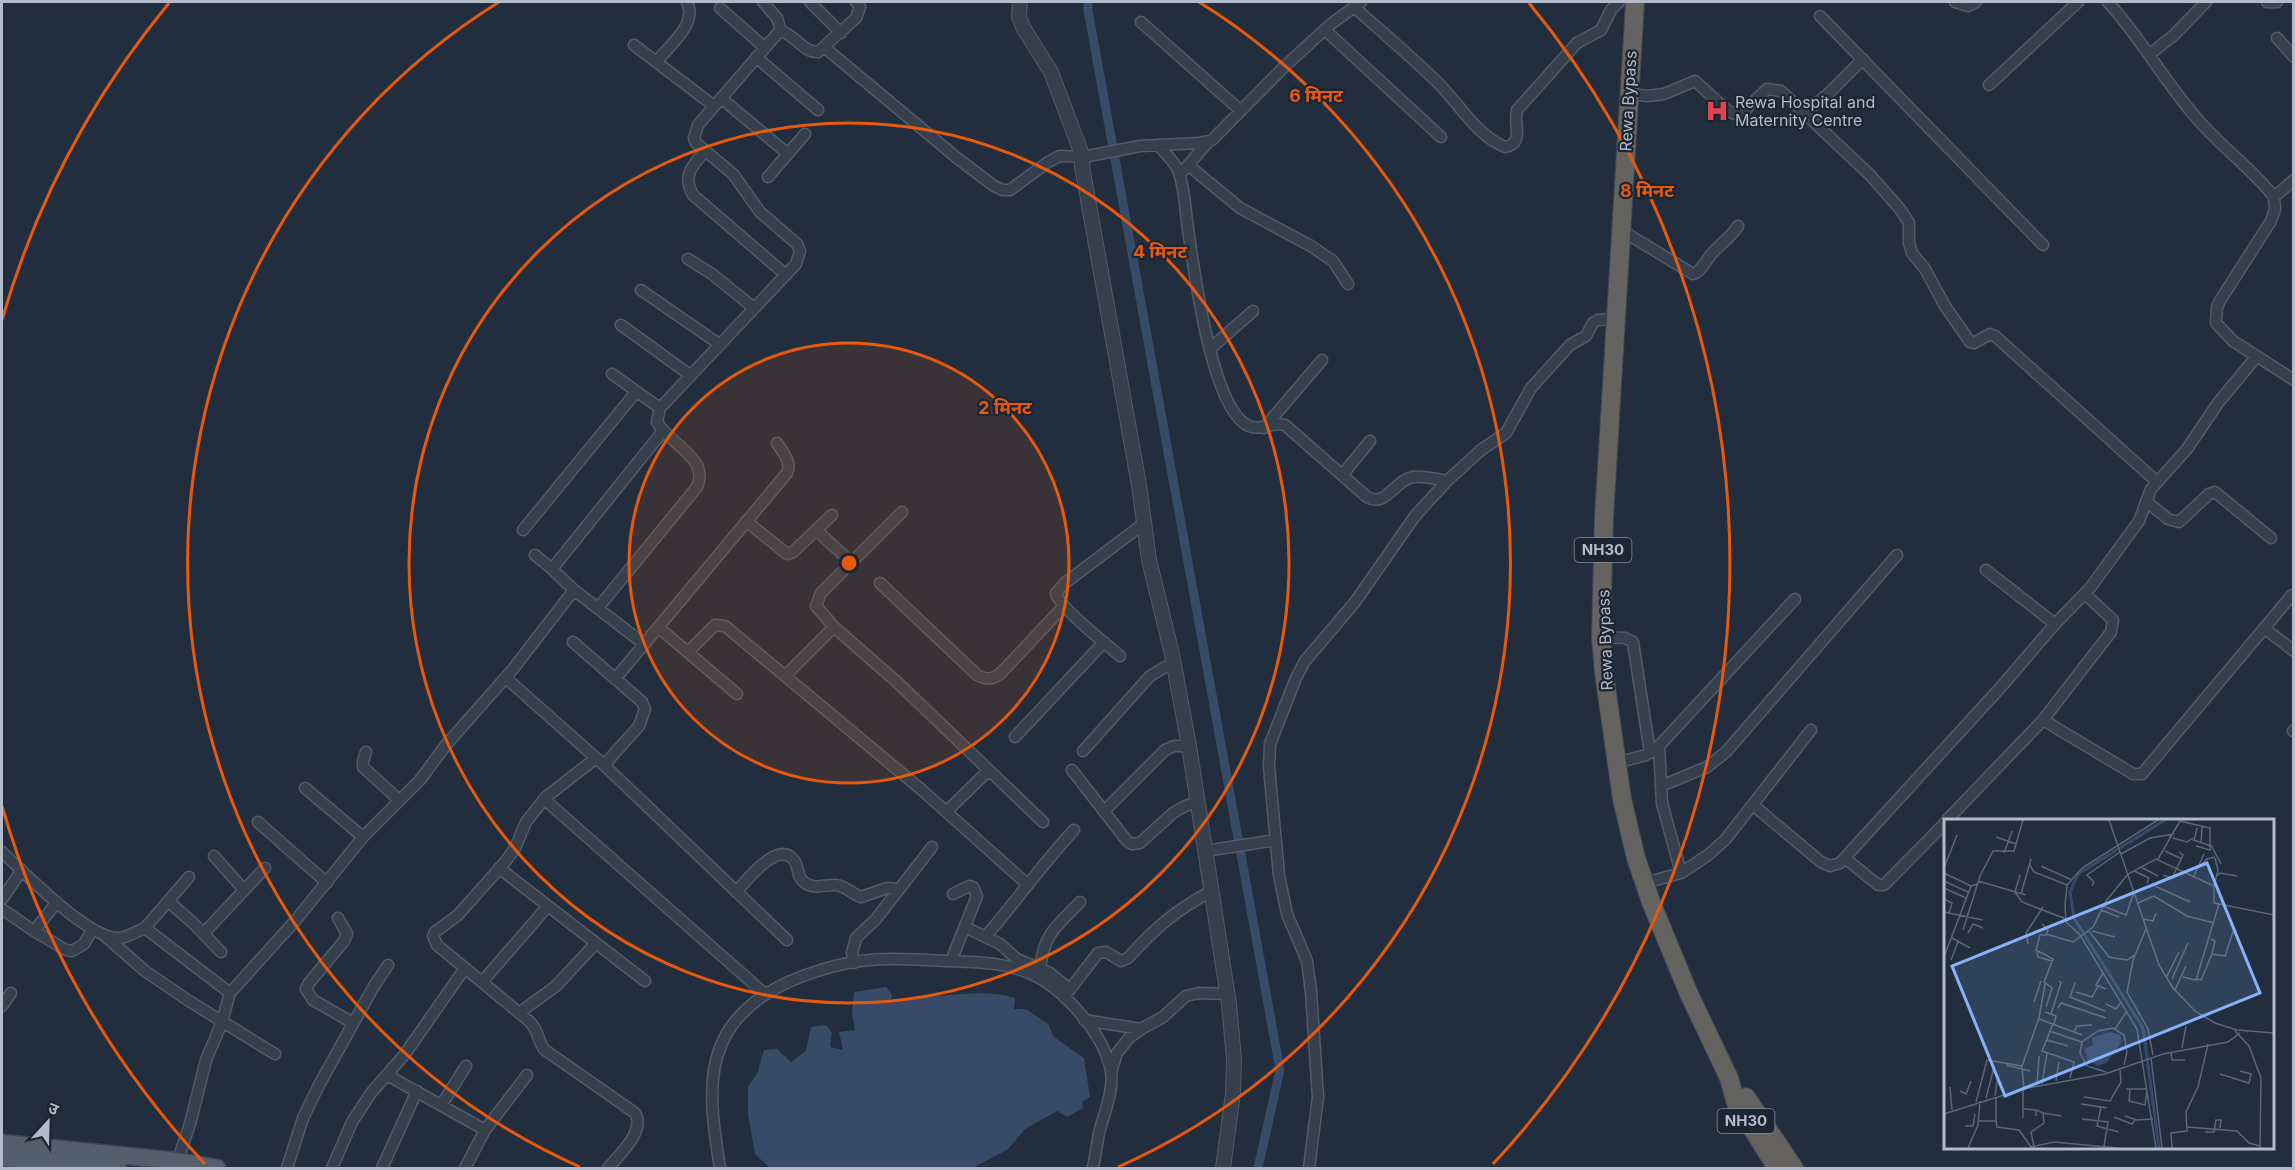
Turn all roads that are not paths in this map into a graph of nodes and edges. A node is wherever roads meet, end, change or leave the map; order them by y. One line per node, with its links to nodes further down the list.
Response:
1 (687, 2): 30 (street)
2 (763, 2): 20 (street)
3 (810, 2): 21 (street)
4 (856, 2): 21 (street)
5 (1020, 2): 43 (street)
6 (1619, 2): 15 (street)
7 (1635, 2): 32 (highway, Rewa Bypass / NH30)
8 (1955, 2): 9 (street)
9 (1977, 2)
10 (2078, 2): 31 (street)
11 (2108, 2): 26 (street)
12 (2206, 2): 26 (street)
13 (2267, 2): 14 (street)
14 (2277, 2)
15 (1358, 4): 19 (street)
16 (720, 8): 24 (street)
17 (1821, 15): 29 (street)
18 (1141, 22): 35 (street)
19 (1324, 30): 35 (street); 38 (street)
20 (781, 31): 24 (street); 25 (street)
21 (841, 33): 25 (street)
22 (2277, 38): 28 (street)
23 (634, 45): 30 (street)
24 (764, 47): 27 (street)
25 (824, 47): 43 (street)
26 (2149, 55): 48 (street)
27 (756, 57): 33 (street); 34 (street)
28 (2294, 57)
29 (1863, 59): 36 (street); 51 (street)
30 (656, 62): 33 (street)
31 (1989, 85)
32 (1629, 94): 36 (street); 50 (highway, Rewa Bypass / NH30)
33 (717, 102): 41 (street); 42 (street)
34 (818, 110)
35 (1241, 111): 39 (street)
36 (1804, 112): 75 (street)
37 (805, 134): 42 (street)
38 (1441, 137)
39 (1208, 142): 40 (street); 44 (street)
40 (1158, 145): 43 (street); 45 (street)
41 (704, 152): 53 (street); 53 (street)
42 (788, 154): 46 (street)
43 (1087, 157): 80 (street)
44 (1188, 165): 45 (street); 54 (street)
45 (1179, 175): 61 (street)
46 (768, 177)
47 (2294, 180): 48 (street)
48 (2274, 197): 62 (street)
49 (1738, 226): 50 (street)
50 (1622, 230): 58 (highway, Rewa Bypass / NH30)
51 (2043, 245)
52 (688, 258): 56 (street)
53 (786, 275): 56 (street)
54 (1348, 284)
55 (641, 290): 60 (street)
56 (754, 308): 60 (street)
57 (1253, 311): 61 (street)
58 (1615, 319): 74 (street); 100 (highway, Rewa Bypass / NH30)
59 (621, 325): 65 (street)
60 (719, 344): 65 (street)
61 (1211, 348): 69 (street)
62 (2256, 357): 66 (street); 75 (street)
63 (1322, 360): 69 (street)
64 (612, 374): 67 (street)
65 (690, 375): 68 (street)
66 (2294, 380)
67 (636, 392): 68 (street); 81 (street)
68 (660, 408): 70 (street)
69 (1263, 428): 73 (street)
70 (663, 431): 87 (street); 95 (street)
71 (1370, 441): 73 (street)
72 (777, 443): 79 (street)
73 (1342, 475): 74 (street)
74 (1447, 481): 138 (street)
75 (2157, 482): 76 (street)
76 (2146, 501): 83 (street); 91 (street)
77 (902, 512): 86 (street)
78 (832, 515): 82 (street)
79 (746, 521): 82 (street); 97 (street)
80 (1143, 524): 94 (street); 107 (street)
81 (523, 530)
82 (816, 530): 86 (street)
83 (2271, 538)
84 (535, 555): 87 (street)
85 (1897, 555): 124 (street)
86 (852, 562): 98 (street)
87 (552, 569): 90 (street)
88 (1986, 570): 96 (street)
89 (880, 584): 94 (street)
90 (574, 590): 95 (street); 109 (street)
91 (2085, 594): 96 (street); 112 (street)
92 (2292, 595): 99 (street)
93 (1795, 599): 116 (street)
94 (1064, 606): 102 (street)
95 (598, 608): 103 (street)
96 (2055, 624): 143 (street)
97 (658, 627): 103 (street); 105 (street)
98 (834, 627): 108 (street); 122 (street)
99 (2264, 628): 104 (street); 112 (street)
100 (1601, 637): 119 (street); 121 (highway, Rewa Bypass / NH30)
101 (573, 642): 110 (street)
102 (1104, 642): 106 (street); 114 (street)
103 (644, 644): 110 (street)
104 (2294, 651)
105 (688, 652): 108 (street); 111 (street)
106 (1120, 656)
107 (1174, 662): 115 (street); 117 (street)
108 (785, 676): 130 (street)
109 (506, 678): 120 (street); 127 (street)
110 (615, 679): 120 (street)
111 (738, 694)
112 (2043, 720): 132 (street)
113 (1811, 730): 129 (street)
114 (1015, 737)
115 (1189, 746): 128 (street); 131 (street)
116 (1659, 746): 119 (street); 124 (street)
117 (1083, 751)
118 (366, 752): 127 (street)
119 (1650, 753): 121 (street)
120 (600, 762): 126 (street); 155 (street)
121 (1616, 763): 150 (highway, Rewa Bypass / NH30)
122 (989, 770): 130 (street); 134 (street)
123 (1072, 770): 131 (street)
124 (1661, 786): 147 (street)
125 (305, 788): 137 (street)
126 (544, 799): 145 (street); 185 (street)
127 (399, 800): 137 (street)
128 (1198, 802): 131 (street); 140 (street)
129 (1753, 806): 143 (street); 147 (street)
130 (946, 811): 151 (street)
131 (1104, 811)
132 (1948, 819)
133 (258, 822): 149 (street)
134 (1042, 822)
135 (1944, 823): 143 (street)
136 (1074, 830): 151 (street)
137 (363, 837): 149 (street)
138 (1271, 841): 140 (street); 217 (street)
139 (932, 847): 152 (street)
140 (1209, 850): 154 (street)
141 (2, 852): 146 (street)
142 (214, 856): 153 (street)
143 (1845, 858)
144 (265, 868): 153 (street)
145 (499, 868): 161 (street); 177 (street)
146 (22, 870): 157 (street); 159 (street)
147 (1681, 873): 150 (street)
148 (189, 877): 158 (street)
149 (327, 883): 182 (street)
150 (1645, 883): 197 (highway, Rewa Bypass / NH30)
151 (1028, 885): 170 (street)
152 (899, 889): 155 (street); 175 (street)
153 (244, 890): 168 (street)
154 (1212, 891): 183 (street); 184 (street)
155 (735, 892): 171 (street)
156 (953, 894): 164 (street)
157 (2, 899)
158 (168, 901): 165 (street); 168 (street)
159 (57, 902): 166 (street); 167 (street)
160 (1080, 902): 178 (street)
161 (548, 906): 172 (street); 180 (street)
162 (2, 911): 167 (street)
163 (338, 918): 190 (street)
164 (964, 927): 170 (street); 174 (street)
165 (145, 928): 169 (street); 182 (street)
166 (92, 930): 167 (street); 169 (street)
167 (34, 931)
168 (204, 933): 173 (street)
169 (105, 936): 189 (street)
170 (986, 938): 178 (street)
171 (787, 940)
172 (596, 943): 179 (street); 187 (street)
173 (220, 952)
174 (951, 961): 175 (street); 183 (street)
175 (854, 963): 185 (street)
176 (388, 965): 190 (street)
177 (465, 968): 180 (street); 195 (street)
178 (1040, 969): 183 (street)
179 (645, 981)
180 (482, 982): 187 (street)
181 (11, 993): 186 (street)
182 (230, 993): 189 (street)
183 (1067, 993): 188 (street)
184 (1228, 993): 191 (street); 216 (street)
185 (765, 994): 214 (street)
186 (2, 1006)
187 (519, 1013): 213 (street)
188 (1084, 1020): 191 (street); 194 (street)
189 (222, 1022): 192 (street); 206 (street)
190 (353, 1023): 209 (street)
191 (1141, 1029): 194 (street)
192 (274, 1054)
193 (466, 1066): 199 (street)
194 (1111, 1072): 215 (street)
195 (387, 1075): 198 (street); 210 (street)
196 (527, 1076): 201 (street)
197 (1729, 1078): 200 (highway, Rewa Bypass / NH30); 205 (highway, Rewa Bypass / NH30)
198 (417, 1091): 199 (street); 211 (street)
199 (442, 1104): 201 (street)
200 (1755, 1111): 205 (highway, Rewa Bypass / NH30); 219 (highway)
201 (485, 1130): 212 (street)
202 (2, 1143): 203 (main road)
203 (43, 1154): 204 (main road); 206 (main road); 207 (main road)
204 (2, 1158)
205 (1773, 1162): 218 (highway, Rewa Bypass / NH30)
206 (176, 1165): 208 (main road)
207 (118, 1168)
208 (217, 1168)
209 (287, 1168)
210 (332, 1168)
211 (382, 1168)
212 (465, 1168)
213 (608, 1168)
214 (720, 1168)
215 (1093, 1168)
216 (1223, 1168)
217 (1309, 1168)
218 (1794, 1168)
219 (1808, 1168)

